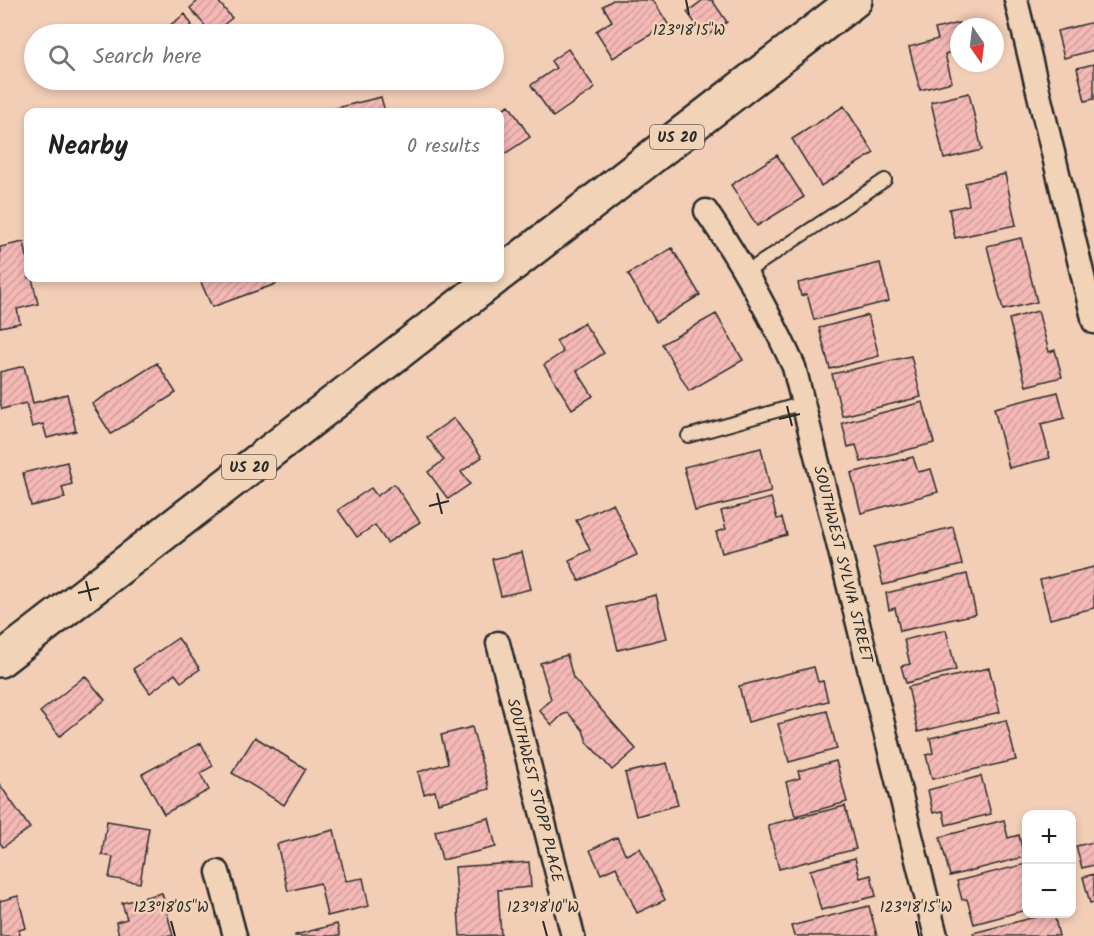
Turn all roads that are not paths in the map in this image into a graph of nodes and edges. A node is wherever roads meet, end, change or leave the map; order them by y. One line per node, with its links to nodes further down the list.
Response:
1 (855, 0): 5 (highway, US 20)
2 (1016, 0): 8 (street)
3 (885, 180): 6 (lane)
4 (706, 211): 6 (street, SOUTHWEST SYLVIA STREET)
5 (504, 271)
6 (745, 273): 9 (street, SOUTHWEST SYLVIA STREET)
7 (490, 282): 12 (highway, US 20)
8 (1094, 322)
9 (804, 403): 10 (lane); 16 (street, SOUTHWEST SYLVIA STREET)
10 (688, 436)
11 (498, 643): 15 (street, SOUTHWEST STOPP PLACE)
12 (1, 655)
13 (218, 872): 14 (street)
14 (235, 936)
15 (573, 936)
16 (936, 936)

